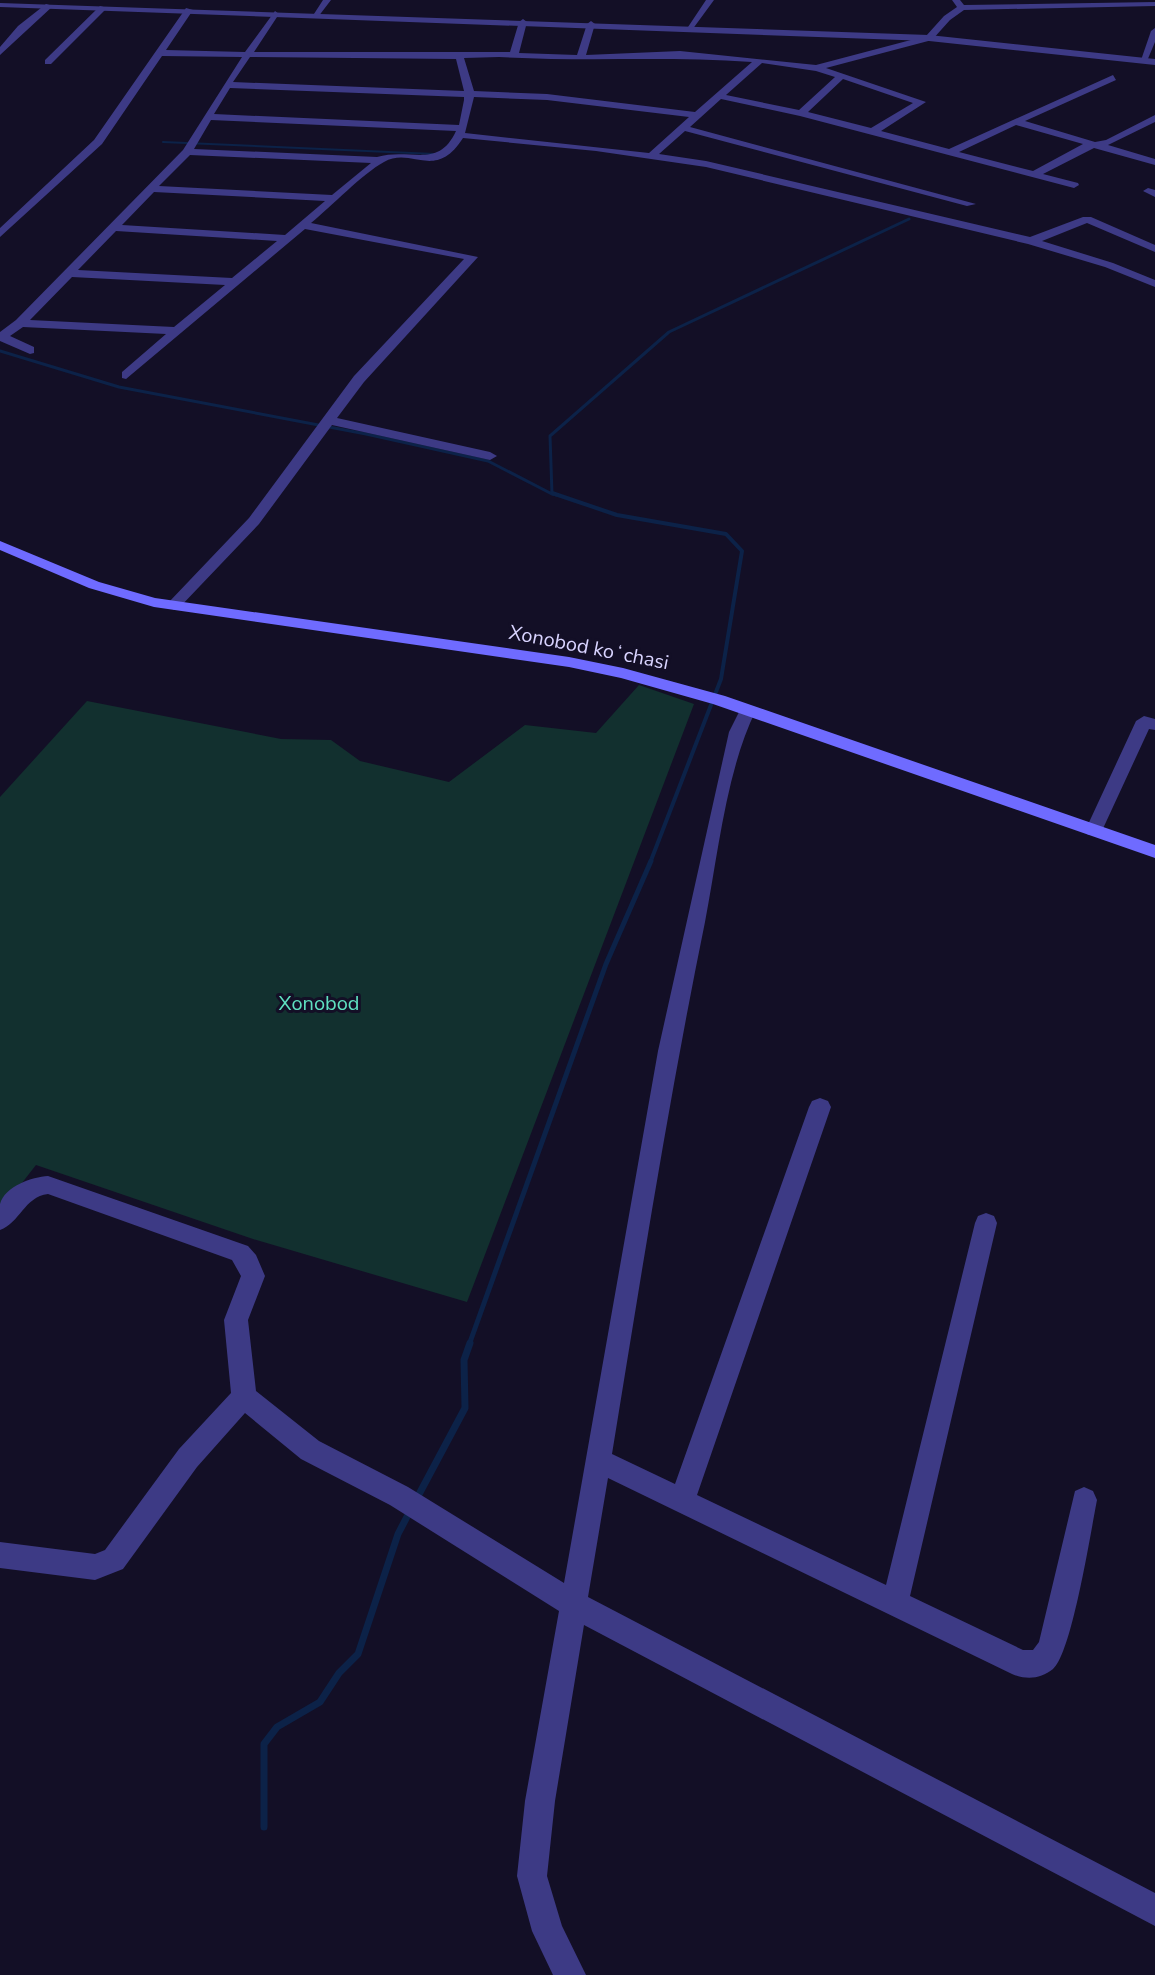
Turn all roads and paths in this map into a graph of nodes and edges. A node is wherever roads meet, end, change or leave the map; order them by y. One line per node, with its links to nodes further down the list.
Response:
1 (327, 0): 10 (street)
2 (710, 0): 13 (street)
3 (959, 4): 4 (street); 15 (street)
4 (1155, 4)
5 (0, 5): 6 (street)
6 (49, 6): 7 (street); 16 (street)
7 (103, 8): 8 (street); 25 (street)
8 (189, 10): 9 (street); 17 (street)
9 (275, 14): 10 (street); 18 (street)
10 (315, 15): 11 (street)
11 (523, 22): 12 (street); 20 (street)
12 (591, 24): 13 (street); 22 (street)
13 (689, 28): 15 (street)
14 (1155, 31): 24 (street)
15 (929, 38): 24 (street); 28 (street)
16 (0, 52)
17 (159, 53): 18 (street); 57 (street)
18 (250, 54): 19 (street); 32 (street)
19 (336, 55): 21 (street); 27 (street)
20 (514, 55): 21 (street); 22 (street)
21 (459, 56): 34 (street)
22 (581, 57): 23 (street)
23 (760, 60): 28 (street); 35 (street)
24 (1143, 61): 26 (street)
25 (48, 62)
26 (1155, 62)
27 (329, 66)
28 (816, 68): 29 (street)
29 (842, 75): 36 (street); 43 (street)
30 (321, 77): 33 (street)
31 (1113, 78): 40 (street)
32 (227, 85): 33 (street); 38 (street)
33 (314, 88): 34 (street)
34 (469, 95): 37 (street); 42 (street)
35 (719, 96): 36 (street); 37 (street)
36 (801, 113): 43 (street)
37 (697, 115): 41 (street)
38 (208, 117): 42 (street); 45 (street)
39 (1155, 118): 44 (street)
40 (1012, 121): 44 (street); 46 (street)
41 (683, 128): 47 (street); 54 (street)
42 (460, 132): 47 (street); 48 (street)
43 (872, 132): 46 (street)
44 (1094, 144): 49 (street); 50 (street)
45 (187, 152): 48 (street); 52 (street)
46 (951, 152): 50 (street)
47 (652, 155): 59 (street)
48 (380, 160): 53 (street)
49 (1155, 162)
50 (1035, 174): 51 (street)
51 (1074, 185)
52 (152, 189): 53 (street); 56 (street)
53 (335, 198): 55 (street)
54 (971, 204)
55 (303, 225): 58 (street); 71 (street)
56 (112, 228): 58 (street); 62 (street)
57 (0, 234)
58 (287, 238): 64 (street)
59 (1031, 241): 60 (street); 63 (street)
60 (1155, 249)
61 (1155, 269): 63 (street)
62 (69, 273): 64 (street); 66 (street)
63 (1135, 275): 65 (street)
64 (235, 282): 67 (street)
65 (1155, 284)
66 (20, 323): 67 (street); 68 (street)
67 (177, 331): 70 (street)
68 (0, 336): 69 (street)
69 (30, 350)
70 (126, 375)
71 (322, 426): 72 (street); 74 (street)
72 (490, 456)
73 (0, 545): 74 (main road, Xonobod koʻchasi)
74 (174, 605): 75 (main road, Xonobod koʻchasi)
75 (748, 710): 77 (main road, Xonobod koʻchasi); 83 (street)
76 (1155, 725): 77 (street)
77 (1094, 831): 78 (main road, Xonobod koʻchasi)
78 (1155, 852)
79 (820, 1107): 84 (street)
80 (0, 1220): 82 (street)
81 (986, 1223): 88 (street)
82 (244, 1397): 86 (street); 87 (street)
83 (597, 1460): 84 (street); 87 (street)
84 (682, 1500): 88 (street)
85 (1084, 1500): 88 (street)
86 (0, 1555)
87 (571, 1603): 89 (street); 90 (street)
88 (895, 1603)
89 (1155, 1910)
90 (570, 1975)

